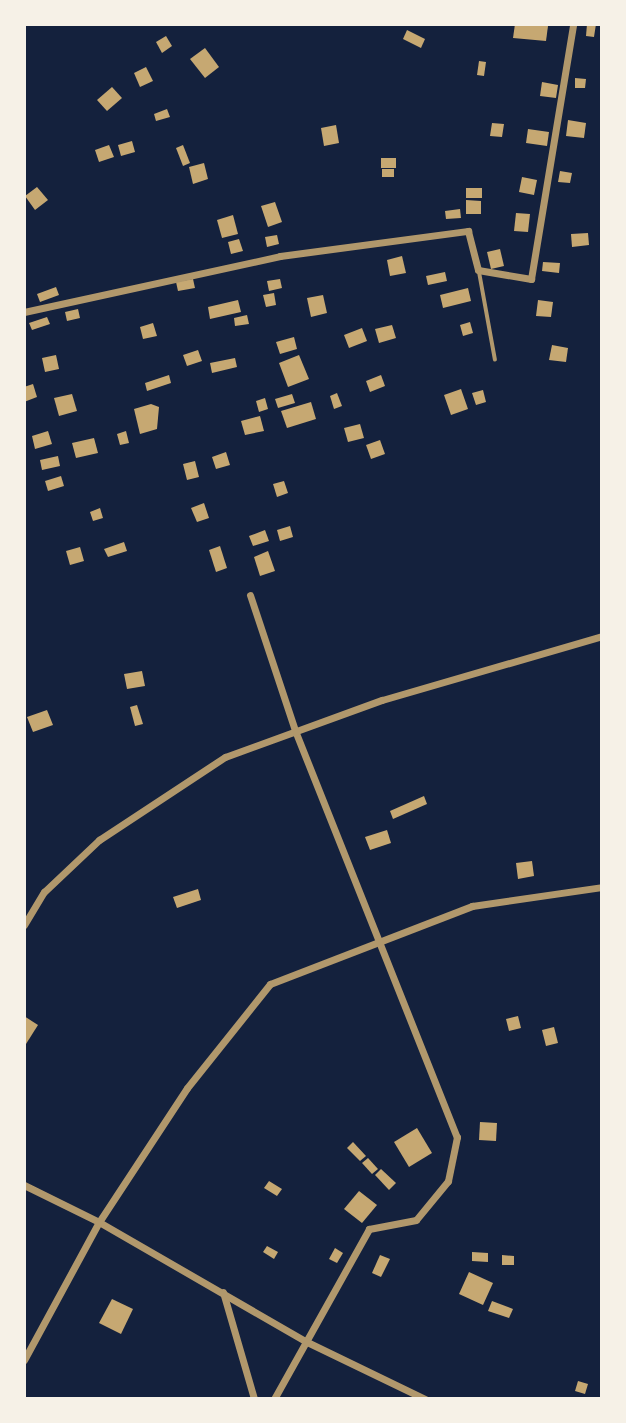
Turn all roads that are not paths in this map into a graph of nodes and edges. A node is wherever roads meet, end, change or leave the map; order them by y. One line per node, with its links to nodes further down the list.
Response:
1 (573, 24): 2 (street)
2 (478, 270): 3 (street); 4 (lane)
3 (24, 312)
4 (495, 360)
5 (250, 595): 7 (street)
6 (602, 636): 7 (street)
7 (296, 733): 9 (street); 10 (street)
8 (602, 887): 10 (street)
9 (24, 925)
10 (381, 941): 12 (street); 14 (street)
11 (24, 1185): 12 (street)
12 (99, 1222): 13 (street); 15 (street)
13 (223, 1292): 14 (street); 16 (street)
14 (305, 1341): 17 (street); 18 (street)
15 (24, 1360)
16 (254, 1399)
17 (274, 1399)
18 (425, 1399)

